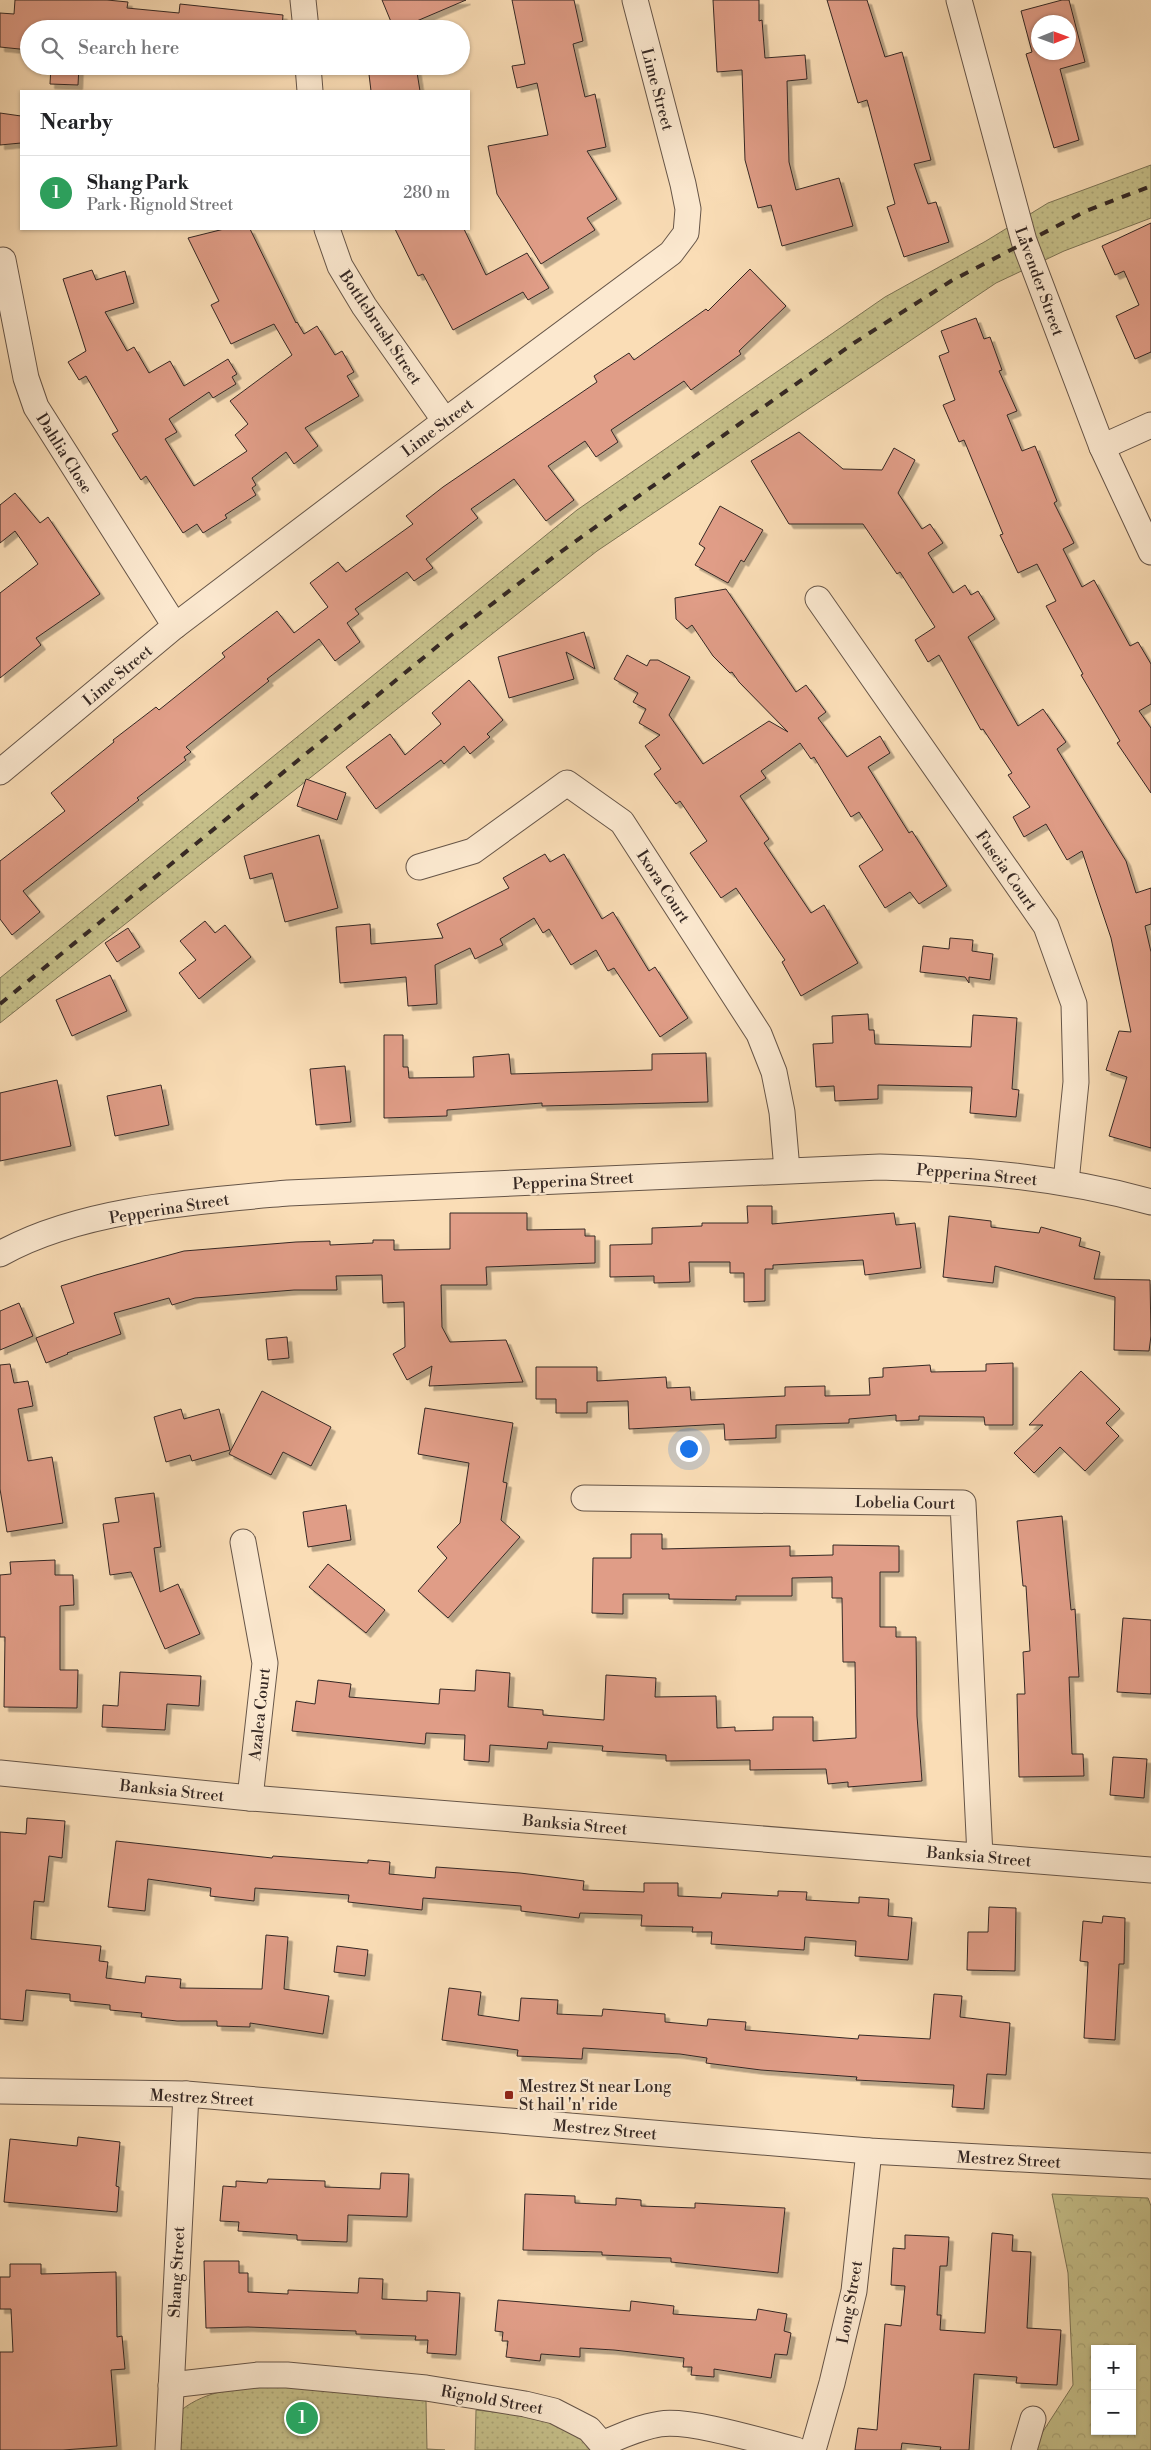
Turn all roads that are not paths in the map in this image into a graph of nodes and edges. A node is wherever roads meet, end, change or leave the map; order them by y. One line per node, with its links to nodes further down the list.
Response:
1 (303, 0): 4 (street)
2 (635, 0): 9 (street, Lime Street)
3 (959, 0): 11 (street, Lavender Street)
4 (305, 20)
5 (309, 75): 6 (street)
6 (310, 90)
7 (327, 230): 9 (street, Bottlebrush Street)
8 (4, 260): 14 (street, Dahlia Close)
9 (444, 421): 14 (street, Lime Street)
10 (1151, 426): 11 (street)
11 (1102, 447): 12 (street, Lavender Street)
12 (1151, 552)
13 (818, 599): 18 (street, Fuscia Court)
14 (175, 626): 15 (street, Lime Street)
15 (0, 772)
16 (419, 867): 17 (street, Ixora Court)
17 (787, 1170): 18 (street, Pepperina Street); 20 (street, Pepperina Street)
18 (1066, 1182): 19 (street, Pepperina Street)
19 (1151, 1202)
20 (0, 1254)
21 (584, 1498): 25 (street, Lobelia Court)
22 (243, 1542): 24 (street, Azalea Court)
23 (0, 1773): 24 (street, Banksia Street)
24 (250, 1798): 25 (street, Banksia Street)
25 (980, 1856): 26 (street, Banksia Street)
26 (1151, 1870)
27 (0, 2090): 28 (street, Mestrez Street)
28 (186, 2094): 29 (street, Mestrez Street); 31 (street, Shang Street)
29 (869, 2151): 30 (street, Mestrez Street); 36 (street, Long Street)
30 (1151, 2166)
31 (170, 2385): 33 (street, Rignold Street); 34 (street, Shang Street)
32 (1033, 2419): 37 (street)
33 (602, 2447): 35 (street, Rignold Street)
34 (168, 2450)
35 (796, 2450)
36 (813, 2450)
37 (1024, 2450)

